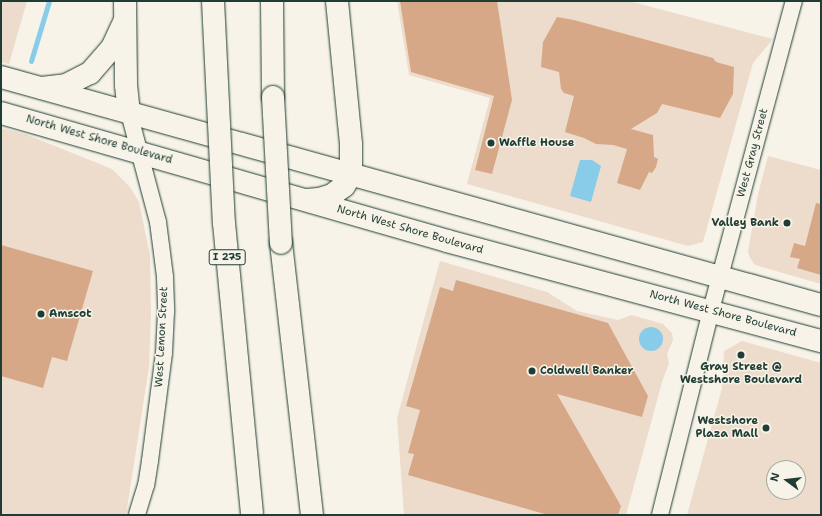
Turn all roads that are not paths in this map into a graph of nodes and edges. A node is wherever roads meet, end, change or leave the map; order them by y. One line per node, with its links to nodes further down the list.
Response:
1 (213, 1): 17 (main road, I 275, bridge)
2 (272, 1): 19 (main road, bridge)
3 (337, 1): 11 (main road)
4 (794, 1): 13 (street, West Gray Street)
5 (124, 11): 7 (main road); 9 (main road)
6 (1, 77): 7 (main road)
7 (42, 88): 9 (main road)
8 (1, 112): 10 (main road, North West Shore Boulevard)
9 (129, 113): 10 (street, West Lemon Street); 11 (main road)
10 (138, 151): 12 (main road, North West Shore Boulevard); 18 (street, West Lemon Street)
11 (351, 175): 12 (main road); 13 (main road)
12 (307, 200): 15 (main road, North West Shore Boulevard)
13 (720, 277): 14 (main road); 15 (street, West Gray Street)
14 (821, 305)
15 (711, 310): 16 (main road, North West Shore Boulevard); 20 (street, West Gray Street)
16 (821, 341)
17 (252, 514)
18 (137, 515)
19 (312, 515)
20 (660, 515)

